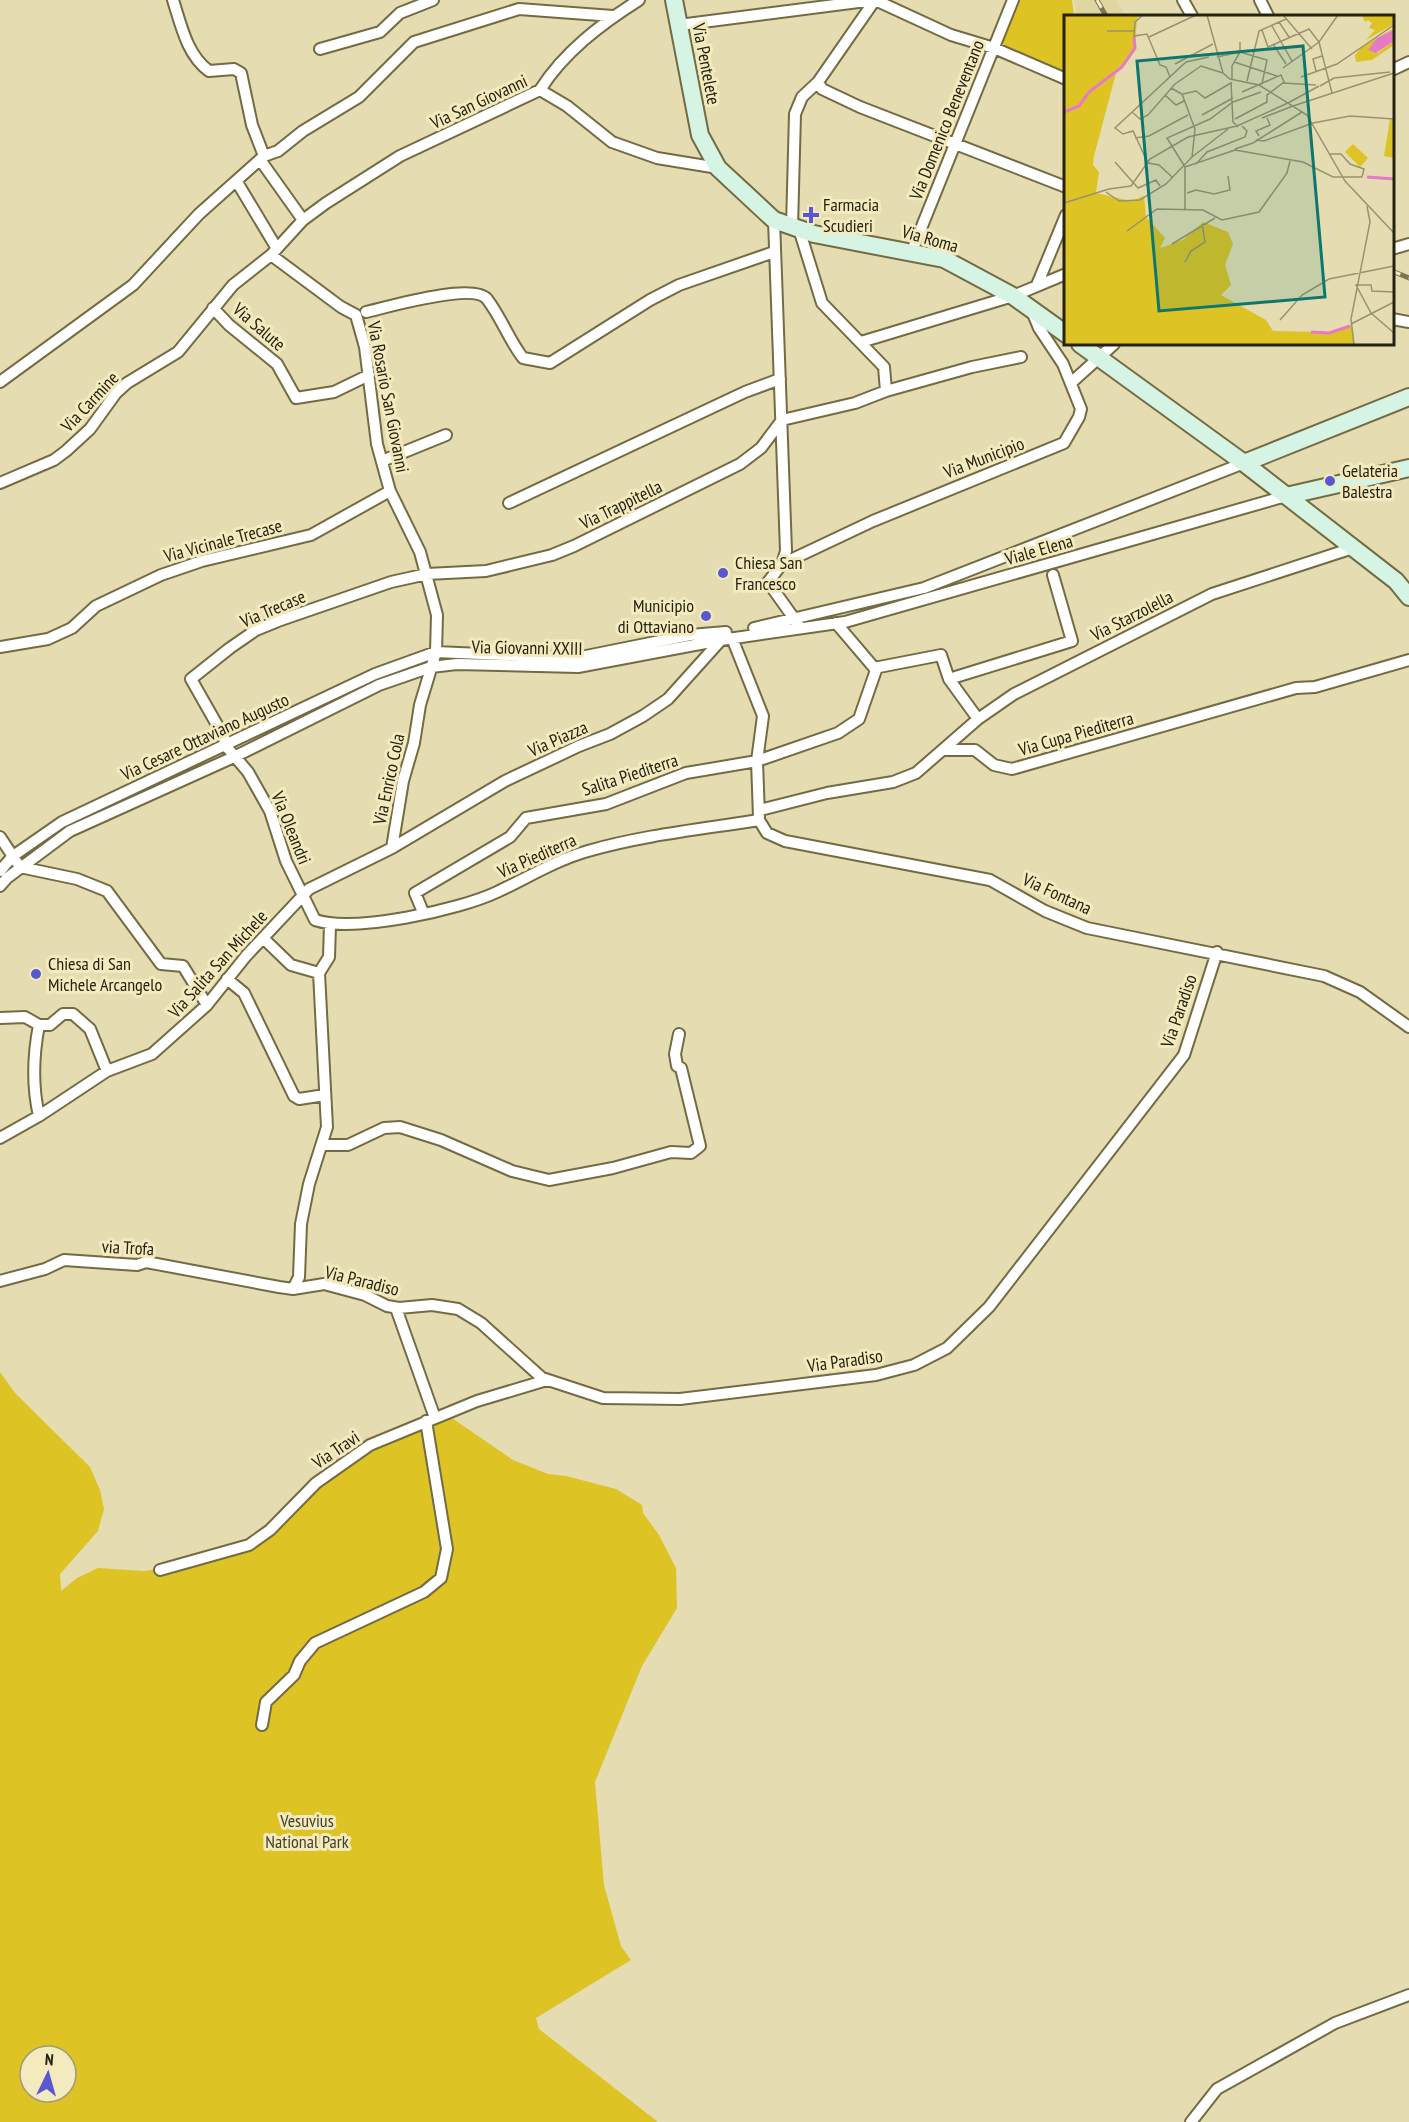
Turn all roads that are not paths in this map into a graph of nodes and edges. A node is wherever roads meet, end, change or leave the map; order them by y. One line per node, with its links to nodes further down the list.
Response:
1 (173, 0): 22 (street)
2 (433, 0): 14 (street)
3 (639, 0): 11 (street)
4 (674, 0): 12 (main road, Via Pentelete)
5 (875, 0): 12 (street); 13 (street); 18 (street)
6 (1013, 0): 13 (street, Via Domenico Beneventano)
7 (1183, 0): 9 (street)
8 (1260, 0): 10 (street)
9 (1191, 15)
10 (1268, 15)
11 (613, 16): 19 (street); 22 (street)
12 (679, 25): 20 (main road, Via Pentelete)
13 (994, 48): 17 (street); 21 (street, Via Domenico Beneventano)
14 (320, 49)
15 (1409, 62): 16 (street)
16 (1394, 68)
17 (1064, 79)
18 (818, 82): 21 (street); 29 (street)
19 (540, 90): 23 (street, Via San Giovanni); 27 (street, Via San Giovanni)
20 (700, 135): 23 (main road, Via Roma)
21 (957, 143): 25 (street); 33 (street, Via Domenico Beneventano)
22 (263, 158): 24 (street); 27 (street)
23 (718, 168): 28 (main road, Via Roma)
24 (237, 182): 32 (street); 51 (street)
25 (1064, 187)
26 (1064, 218): 36 (street)
27 (303, 220): 32 (street, Via San Giovanni)
28 (774, 220): 29 (main road, Via Roma); 34 (street)
29 (795, 228): 33 (main road, Via Roma); 44 (street)
30 (1409, 244): 31 (street)
31 (1394, 248)
32 (274, 251): 38 (street, Via Carmine); 49 (street, Via Rosario San Giovanni)
33 (912, 251): 37 (main road, Via Roma)
34 (774, 252): 40 (street); 50 (street)
35 (1064, 274): 36 (street)
36 (1037, 285): 37 (street)
37 (1013, 296): 39 (main road, Via Roma); 44 (street)
38 (213, 308): 49 (street, Via Salute); 60 (street, Via Carmine)
39 (1032, 311): 43 (main road, Via Roma); 52 (street, Via Municipio)
40 (366, 312)
41 (1394, 319): 42 (street)
42 (1409, 322)
43 (1064, 333)
44 (861, 342): 53 (street)
45 (1081, 345): 48 (main road)
46 (1113, 345): 48 (street)
47 (1021, 357): 53 (street)
48 (1099, 357): 52 (street); 58 (main road)
49 (369, 375): 57 (street, Via Rosario San Giovanni)
50 (780, 379): 55 (street); 63 (street)
51 (0, 382)
52 (1072, 382): 65 (street, Via Municipio)
53 (886, 391): 55 (street)
54 (1409, 397): 58 (main road)
55 (782, 420): 65 (street); 66 (street, Via Trappitella)
56 (446, 435): 57 (street)
57 (382, 461): 61 (street, Via Rosario San Giovanni)
58 (1244, 463): 62 (main road); 71 (street, Viale Elena)
59 (1409, 468): 62 (main road)
60 (0, 483)
61 (390, 491): 67 (street, Via Rosario San Giovanni); 74 (street, Via Vicinale Trecase)
62 (1286, 496): 64 (main road); 70 (street, Viale Elena)
63 (509, 503)
64 (1353, 548): 69 (main road); 77 (street, Via Starzolella)
65 (782, 564): 71 (street)
66 (451, 573): 67 (street, Via Trecase)
67 (427, 574): 75 (street, Via Rosario San Giovanni); 82 (street, Via Trecase)
68 (1053, 575): 73 (street)
69 (1409, 597)
70 (836, 623): 71 (street, Viale Elena); 79 (street)
71 (798, 625): 72 (street, Via Giovanni XXIII); 75 (street, Via Giovanni XXIII)
72 (726, 639): 78 (street, Via Giovanni XXIII); 85 (street); 88 (street, Via Piazza)
73 (1072, 641): 77 (street); 80 (street)
74 (0, 647)
75 (436, 652): 78 (street, Via Enrico Cola); 82 (street, Via Cesare Ottaviano Augusto)
76 (1409, 660): 83 (street, Via Cupa Piediterra)
77 (1079, 662): 81 (street, Via Starzolella)
78 (431, 667): 84 (street, Via Cesare Ottaviano Augusto); 88 (street, Via Enrico Cola)
79 (874, 668): 80 (street); 85 (street)
80 (949, 679): 81 (street)
81 (978, 719): 83 (street, Via Starzolella)
82 (225, 745): 84 (street, Via Oleandri); 89 (street, Via Cesare Ottaviano Augusto)
83 (945, 750): 86 (street)
84 (236, 756): 90 (street, Via Cesare Ottaviano Augusto); 93 (street, Via Oleandri)
85 (757, 760): 86 (street); 94 (street, Salita Piediterra)
86 (759, 815): 94 (street, Via Piediterra); 97 (street, Via Fontana)
87 (0, 837): 89 (street)
88 (392, 848): 93 (street, Via Enrico Cola)
89 (13, 856): 90 (street); 91 (street, Via Cesare Ottaviano Augusto)
90 (20, 867): 92 (street, Via Cesare Ottaviano Augusto); 100 (street)
91 (0, 872)
92 (0, 886)
93 (301, 896): 95 (street, Via Oleandri); 96 (street, Via Salita San Michele)
94 (423, 912): 95 (street, Via Piediterra)
95 (330, 925): 98 (street)
96 (263, 938): 98 (street); 99 (street, Via Salita San Michele)
97 (1217, 952): 103 (street, Via Fontana); 113 (street, Via Paradiso)
98 (319, 973): 106 (street)
99 (227, 979): 100 (street, Via Salita San Michele); 106 (street)
100 (207, 1005): 105 (street, Via Salita San Michele)
101 (0, 1018): 102 (street)
102 (39, 1025): 105 (street); 107 (street)
103 (1409, 1027)
104 (679, 1034): 109 (street)
105 (107, 1071): 107 (street, Via Salita San Michele)
106 (326, 1095): 109 (street)
107 (39, 1116): 108 (street, Via Salita San Michele)
108 (0, 1138)
109 (323, 1145): 111 (street)
110 (0, 1281): 111 (street, via Trofa)
111 (292, 1289): 112 (street, Via Paradiso)
112 (396, 1308): 113 (street, Via Paradiso); 114 (street)
113 (546, 1380): 114 (street, Via Travi)
114 (430, 1419): 115 (street, Via Travi); 116 (street)
115 (160, 1570)
116 (262, 1725)
117 (1409, 1995): 118 (street)
118 (1191, 2122)

